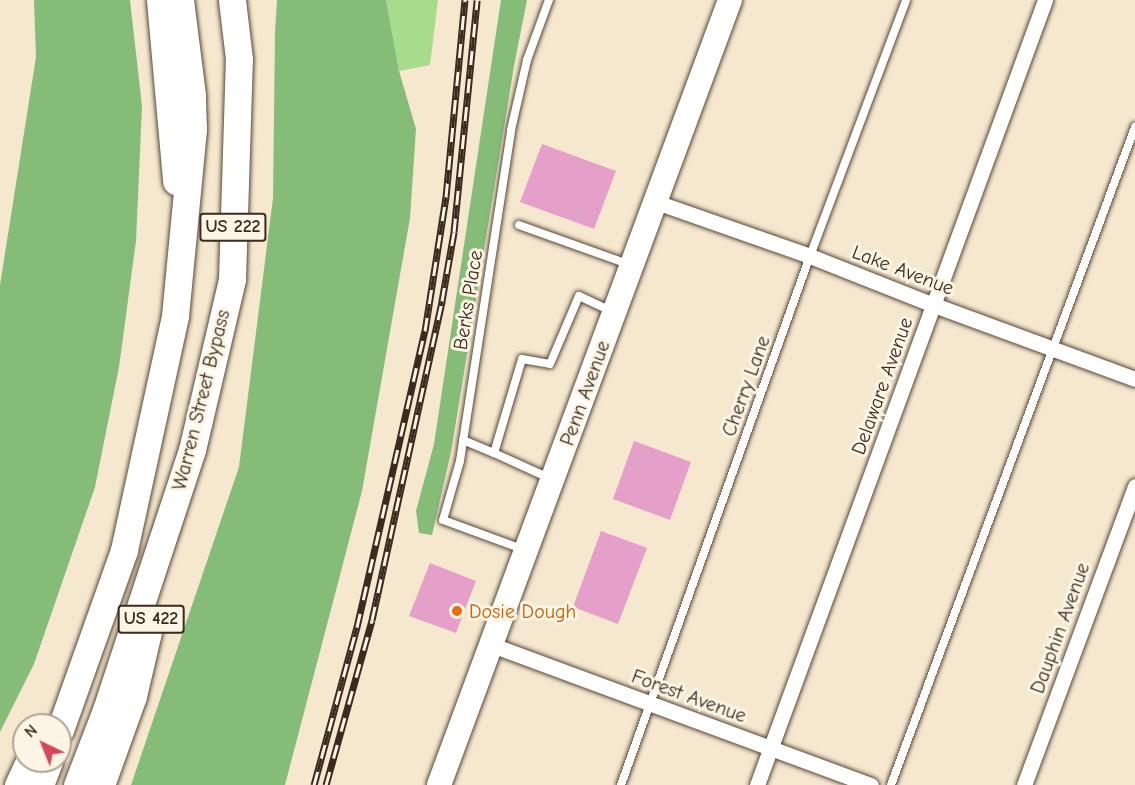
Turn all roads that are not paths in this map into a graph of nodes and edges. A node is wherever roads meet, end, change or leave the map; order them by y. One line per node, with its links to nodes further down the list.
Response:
1 (160, 0): 11 (highway)
2 (180, 0): 11 (highway, Warren Street Bypass / US 222)
3 (232, 0): 19 (highway, Warren Street Bypass / US 222)
4 (549, 0): 18 (lane, Berks Place)
5 (730, 0): 9 (main road, Penn Avenue)
6 (906, 0): 12 (lane, Cherry Lane)
7 (1046, 0): 14 (street, Delaware Avenue)
8 (1135, 127): 16 (lane)
9 (656, 202): 12 (street, Lake Avenue); 13 (main road, Penn Avenue)
10 (519, 225): 13 (lane)
11 (181, 248): 23 (highway, Warren Street Bypass / US 222)
12 (810, 256): 14 (street, Lake Avenue); 26 (lane, Cherry Lane)
13 (632, 266): 15 (main road, Penn Avenue)
14 (934, 305): 16 (street, Lake Avenue); 29 (street, Delaware Avenue)
15 (615, 312): 20 (lane); 21 (main road, Penn Avenue)
16 (1053, 348): 17 (street, Lake Avenue); 36 (lane)
17 (1135, 379)
18 (463, 440): 20 (lane); 24 (lane, Berks Place)
19 (192, 450): 30 (highway, Warren Street Bypass / US 222); 31 (highway, US 422)
20 (494, 453): 21 (lane)
21 (553, 480): 24 (main road, Penn Avenue)
22 (1135, 486): 37 (street, Dauphin Avenue)
23 (124, 550): 27 (highway, US 422); 28 (highway, Warren Street Bypass / US 222)
24 (527, 551): 25 (main road, Penn Avenue)
25 (492, 645): 26 (street, Forest Avenue); 32 (main road, Penn Avenue)
26 (651, 704): 29 (street, Forest Avenue); 33 (lane, Cherry Lane)
27 (50, 713)
28 (66, 713)
29 (771, 749): 34 (street, Delaware Avenue); 35 (street, Forest Avenue)
30 (77, 785)
31 (101, 785)
32 (440, 785)
33 (621, 785)
34 (757, 785)
35 (871, 785)
36 (891, 785)
37 (1024, 785)

